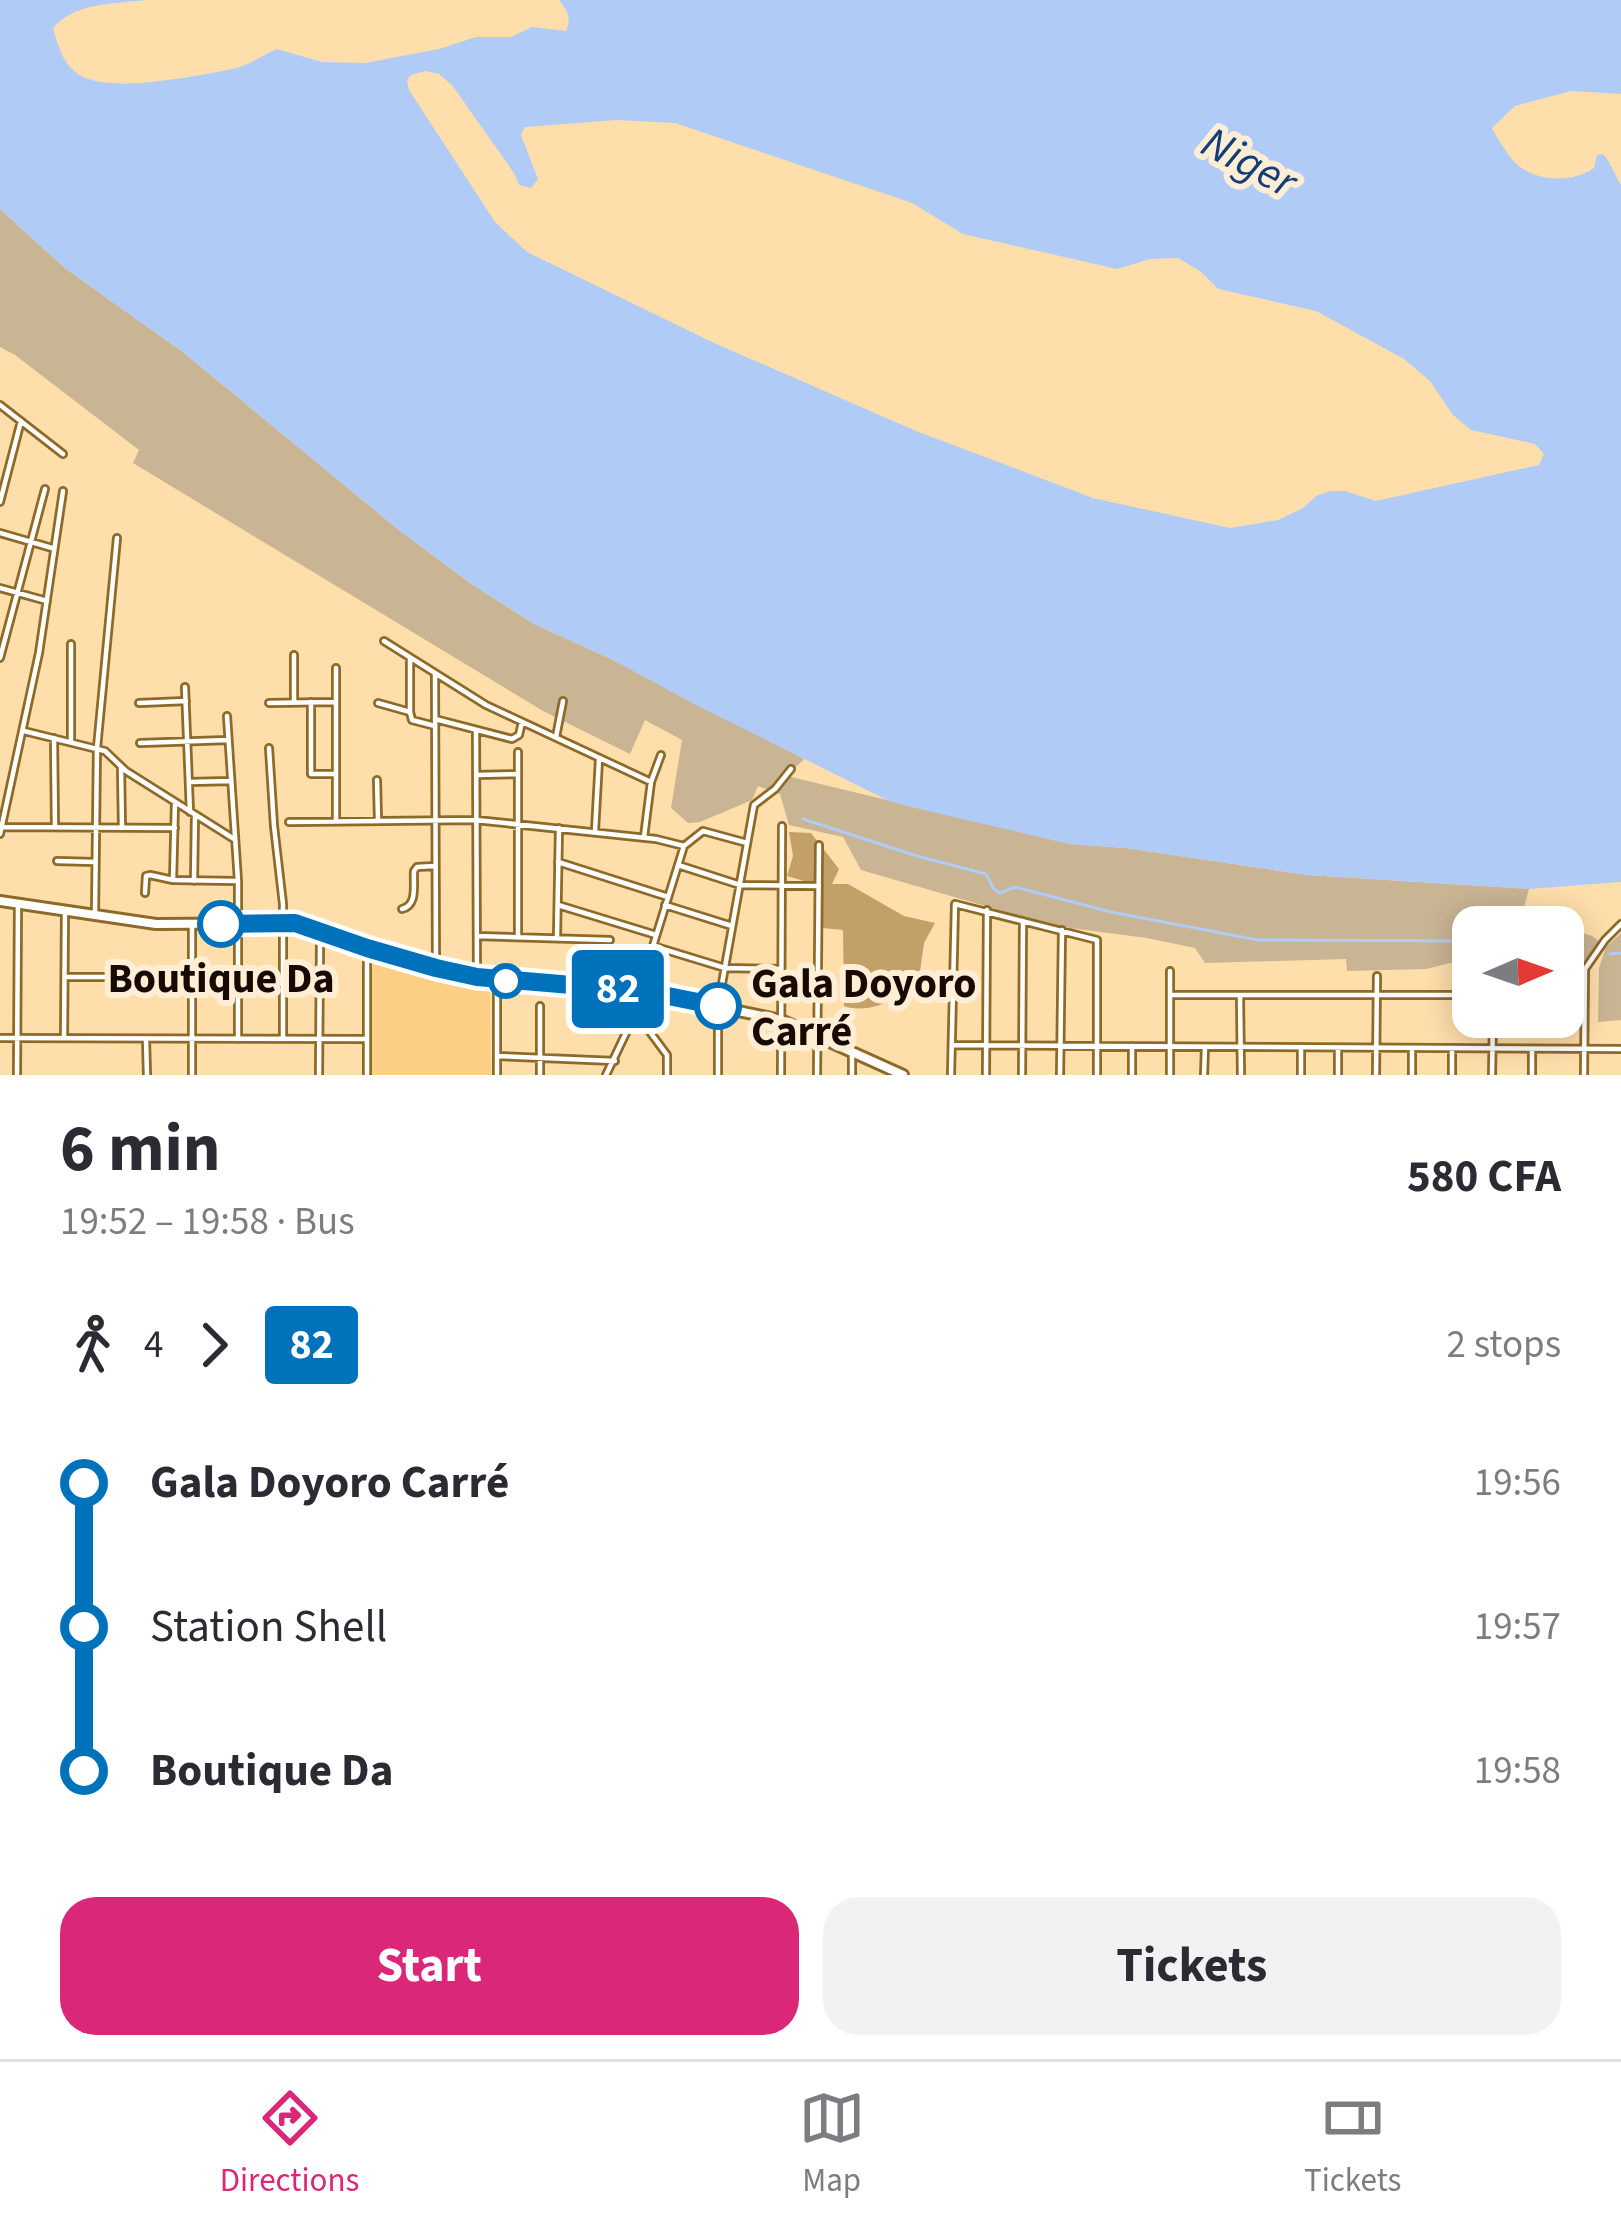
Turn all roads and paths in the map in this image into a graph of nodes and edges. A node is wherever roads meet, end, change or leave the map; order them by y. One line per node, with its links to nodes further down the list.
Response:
1 (0, 405): 2 (street)
2 (21, 422): 3 (street); 6 (street)
3 (63, 454)
4 (45, 489): 9 (street)
5 (63, 491): 10 (street)
6 (0, 502)
7 (0, 533): 9 (street)
8 (117, 538): 42 (street)
9 (31, 542): 10 (street); 12 (street)
10 (55, 548): 13 (street)
11 (0, 588): 12 (street)
12 (17, 593): 13 (street); 18 (street)
13 (47, 601): 34 (street)
14 (384, 641): 17 (street)
15 (71, 644): 39 (street)
16 (294, 656): 27 (street)
17 (410, 657): 20 (street); 30 (street)
18 (0, 658)
19 (336, 668): 24 (street)
20 (435, 672): 32 (street); 33 (street)
21 (185, 687): 22 (street)
22 (186, 700): 25 (street); 40 (street)
23 (563, 701): 37 (street)
24 (336, 702): 28 (street); 49 (street)
25 (139, 703)
26 (269, 703): 27 (street)
27 (295, 703): 28 (street)
28 (311, 703): 49 (street)
29 (377, 704): 30 (street)
30 (410, 712): 33 (street)
31 (227, 716): 38 (street)
32 (522, 722): 35 (street); 37 (street)
33 (435, 723): 35 (street); 62 (street)
34 (22, 730): 36 (street); 55 (street)
35 (476, 731): 50 (street)
36 (54, 738): 39 (street); 67 (street)
37 (556, 739): 46 (street)
38 (228, 740): 40 (street); 54 (street)
39 (71, 742): 42 (street)
40 (187, 742): 41 (street); 56 (street)
41 (140, 743)
42 (97, 748): 47 (street); 68 (street)
43 (269, 748): 99 (street)
44 (518, 752): 51 (street)
45 (661, 755): 57 (street)
46 (598, 759): 57 (street); 73 (street)
47 (121, 766): 58 (street); 69 (street)
48 (791, 769): 76 (street)
49 (336, 774): 60 (street)
50 (476, 775): 51 (street); 63 (street)
51 (518, 775): 65 (street)
52 (0, 779): 55 (street)
53 (377, 780): 61 (street)
54 (231, 781): 56 (street); 75 (street)
55 (10, 782): 72 (street)
56 (189, 782): 59 (street)
57 (651, 782): 74 (street)
58 (175, 802): 59 (street); 70 (street)
59 (192, 814): 75 (street); 85 (street)
60 (337, 820): 61 (street); 64 (street)
61 (378, 820): 62 (street)
62 (435, 820): 63 (street); 83 (street)
63 (476, 820): 65 (street); 107 (street)
64 (289, 823)
65 (518, 823): 71 (street); 108 (street)
66 (782, 826): 88 (street)
67 (56, 827): 68 (street); 72 (street)
68 (96, 828): 69 (street); 80 (street)
69 (122, 828): 70 (street)
70 (175, 828): 84 (street)
71 (559, 828): 73 (street); 81 (street)
72 (0, 829)
73 (595, 832): 74 (street)
74 (644, 837): 78 (street)
75 (234, 838): 86 (street)
76 (747, 843): 78 (street); 87 (street)
77 (819, 845): 89 (street)
78 (684, 846): 82 (street)
79 (57, 861): 80 (street)
80 (95, 862): 98 (street)
81 (558, 862): 92 (street); 94 (street)
82 (678, 865): 87 (street); 92 (street)
83 (435, 866): 95 (street); 114 (street)
84 (173, 880): 85 (street); 90 (street)
85 (194, 881): 86 (street)
86 (238, 881): 101 (street)
87 (740, 884): 88 (street); 104 (street)
88 (782, 886): 89 (street); 116 (street)
89 (819, 886): 133 (street)
90 (145, 893)
91 (0, 901): 93 (main road)
92 (667, 901): 104 (street); 106 (street)
93 (19, 904): 96 (main road); 135 (street)
94 (558, 905): 106 (street); 109 (street)
95 (402, 909)
96 (65, 910): 98 (main road); 119 (street)
97 (987, 910): 100 (street); 144 (street); 145 (street)
98 (95, 915): 102 (main road)
99 (284, 921): 101 (main road); 113 (main road); 141 (street)
100 (1023, 921): 105 (street); 146 (street)
101 (238, 923): 102 (main road); 140 (street)
102 (192, 924): 120 (street)
103 (1621, 924): 160 (street)
104 (732, 926): 115 (street)
105 (1062, 930): 147 (street); 148 (street)
106 (656, 935): 112 (street)
107 (477, 936): 108 (street); 121 (street)
108 (518, 938): 109 (street)
109 (557, 938): 110 (street)
110 (610, 940)
111 (320, 944): 142 (street)
112 (653, 946): 115 (street); 123 (street)
113 (367, 948): 114 (main road); 143 (street)
114 (436, 968): 121 (main road)
115 (724, 968): 116 (street); 129 (street)
116 (781, 969): 132 (street)
117 (1170, 971): 124 (street)
118 (1377, 976): 126 (street)
119 (64, 977): 120 (street); 136 (street)
120 (192, 977): 139 (street)
121 (477, 977): 122 (main road)
122 (497, 980): 123 (main road); 163 (street)
123 (643, 991): 129 (main road); 130 (street)
124 (1170, 995): 125 (street); 150 (street)
125 (1240, 995): 126 (street); 152 (street)
126 (1377, 995): 127 (street); 155 (street)
127 (1452, 995)
128 (540, 1006): 164 (street)
129 (718, 1006): 132 (main road); 175 (street)
130 (636, 1012): 165 (street); 174 (street)
131 (846, 1016): 162 (street)
132 (781, 1020): 133 (main road); 176 (street)
133 (818, 1036): 162 (main road); 177 (street)
134 (0, 1038): 135 (street)
135 (17, 1038): 136 (street); 166 (street)
136 (64, 1038): 138 (street)
137 (1492, 1038): 158 (street)
138 (146, 1039): 139 (street); 167 (street)
139 (192, 1039): 140 (street); 168 (street)
140 (238, 1039): 141 (street)
141 (283, 1039): 142 (street)
142 (320, 1039): 143 (street); 169 (street)
143 (367, 1040): 170 (street)
144 (952, 1046): 145 (street); 180 (street)
145 (986, 1046): 146 (street); 181 (street)
146 (1022, 1046): 147 (street); 182 (street)
147 (1060, 1046): 148 (street); 183 (street)
148 (1097, 1046): 149 (street); 184 (street)
149 (1132, 1046): 150 (street); 185 (street)
150 (1170, 1047): 151 (street); 186 (street)
151 (1205, 1047): 152 (street); 187 (street)
152 (1241, 1047): 153 (street); 188 (street)
153 (1301, 1048): 154 (street); 189 (street)
154 (1338, 1048): 155 (street); 190 (street)
155 (1376, 1048): 156 (street); 191 (street)
156 (1412, 1048): 157 (street); 192 (street)
157 (1452, 1048): 158 (street); 193 (street)
158 (1492, 1048): 159 (street); 194 (street)
159 (1532, 1049): 160 (street); 195 (street)
160 (1584, 1049): 161 (street); 196 (street)
161 (1621, 1049)
162 (849, 1050): 178 (street); 179 (main road)
163 (497, 1056): 164 (street); 171 (street)
164 (540, 1057): 165 (street); 172 (street)
165 (615, 1061): 173 (street)
166 (17, 1075)
167 (147, 1075)
168 (191, 1075)
169 (320, 1075)
170 (367, 1075)
171 (497, 1075)
172 (540, 1075)
173 (606, 1075)
174 (667, 1075)
175 (718, 1075)
176 (781, 1075)
177 (818, 1075)
178 (852, 1075)
179 (903, 1075)
180 (951, 1075)
181 (986, 1075)
182 (1022, 1075)
183 (1060, 1075)
184 (1096, 1075)
185 (1132, 1075)
186 (1170, 1075)
187 (1204, 1075)
188 (1241, 1075)
189 (1301, 1075)
190 (1338, 1075)
191 (1376, 1075)
192 (1412, 1075)
193 (1451, 1075)
194 (1492, 1075)
195 (1532, 1075)
196 (1584, 1075)

